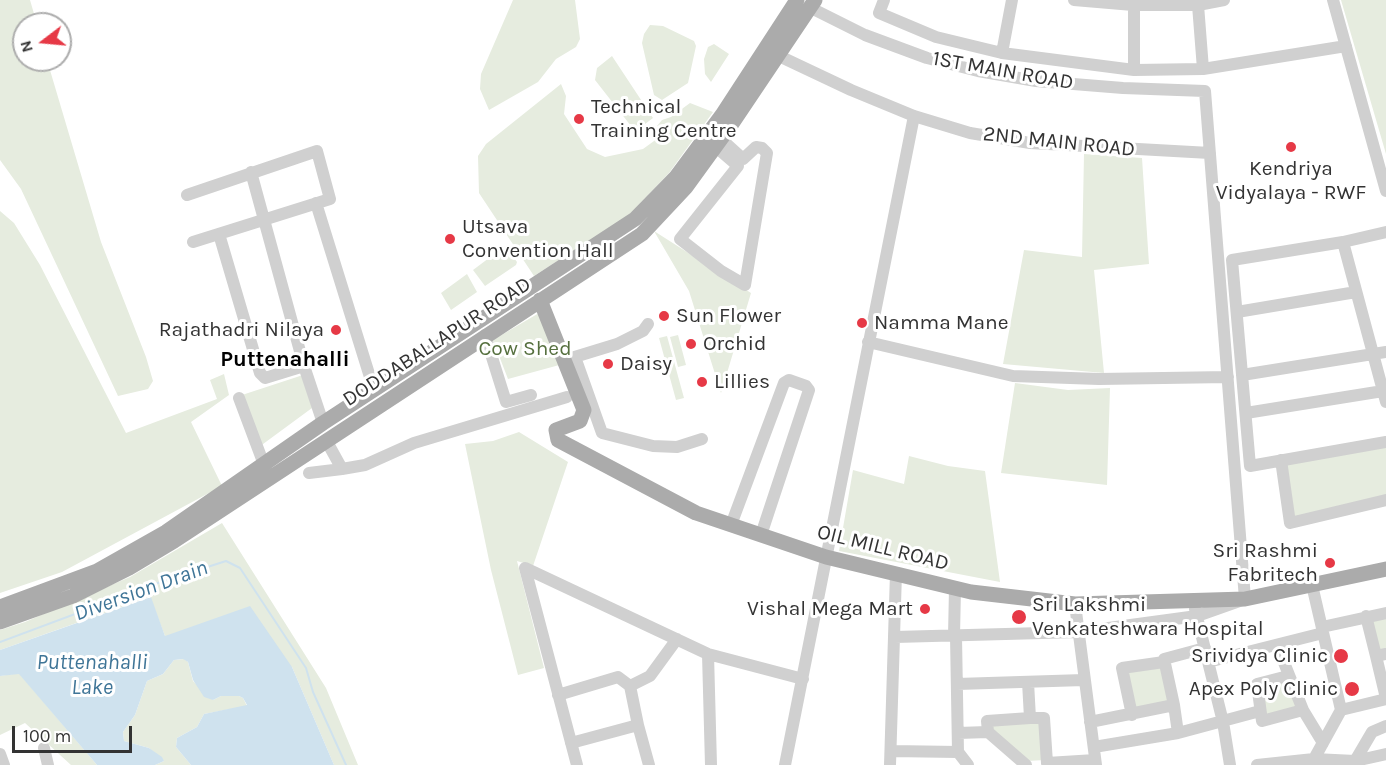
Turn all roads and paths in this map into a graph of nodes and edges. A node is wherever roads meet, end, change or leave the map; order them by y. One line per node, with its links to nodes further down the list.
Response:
1 (797, 0): 15 (main road, DODDABALLAPUR ROAD)
2 (884, 0): 11 (street)
3 (1012, 0): 11 (street)
4 (1074, 0): 7 (street)
5 (1333, 0): 10 (street)
6 (1218, 1): 9 (street)
7 (1133, 3): 9 (street); 14 (street)
8 (813, 4): 12 (main road, DODDABALLAPUR ROAD); 18 (street, 1ST MAIN ROAD)
9 (1198, 5): 13 (street)
10 (1346, 46): 13 (street); 21 (street)
11 (1002, 53): 14 (street)
12 (779, 56): 15 (main road, DODDABALLAPUR ROAD); 16 (street, 2ND MAIN ROAD)
13 (1203, 69): 14 (street)
14 (1134, 70)
15 (730, 115): 17 (main road, DODDABALLAPUR ROAD); 40 (main road, DODDABALLAPUR ROAD)
16 (914, 116): 18 (street, 2ND MAIN ROAD); 34 (street)
17 (718, 143): 19 (street); 30 (main road, DODDABALLAPUR ROAD)
18 (1210, 153): 39 (street)
19 (740, 163): 19 (street)
20 (251, 172): 22 (street); 23 (street); 24 (street)
21 (1386, 191)
22 (188, 195)
23 (316, 203): 24 (street); 40 (street)
24 (264, 220): 26 (street); 37 (street)
25 (1386, 232): 28 (street)
26 (219, 234): 27 (street); 37 (street)
27 (193, 242)
28 (1343, 242): 29 (street); 31 (street)
29 (1356, 292): 31 (street); 35 (street)
30 (540, 300): 33 (main road, DODDABALLAPUR ROAD); 36 (main road)
31 (1237, 312): 38 (street)
32 (648, 324): 36 (street)
33 (485, 335): 41 (street); 49 (main road, DODDABALLAPUR ROAD)
34 (868, 342): 39 (street); 58 (street)
35 (1380, 354): 38 (street); 43 (street)
36 (569, 358): 45 (main road)
37 (304, 366): 47 (street)
38 (1242, 375): 46 (street)
39 (1228, 377): 64 (street)
40 (374, 390): 47 (main road, DODDABALLAPUR ROAD)
41 (531, 395)
42 (567, 397): 52 (street)
43 (1385, 397): 46 (street)
44 (239, 398): 53 (street)
45 (589, 410): 48 (street); 56 (main road, OIL MILL ROAD)
46 (1246, 413): 51 (street)
47 (323, 423): 53 (main road, DODDABALLAPUR ROAD)
48 (702, 439)
49 (326, 440): 52 (street); 53 (main road, DODDABALLAPUR ROAD)
50 (1386, 442): 51 (street)
51 (1281, 460): 55 (street)
52 (342, 469): 54 (street)
53 (267, 471): 63 (main road, DODDABALLAPUR ROAD)
54 (309, 473)
55 (1386, 500)
56 (731, 525): 57 (main road, OIL MILL ROAD); 57 (street)
57 (761, 535): 58 (main road, OIL MILL ROAD)
58 (826, 557): 60 (main road, OIL MILL ROAD); 83 (street)
59 (1386, 569): 61 (main road, OIL MILL ROAD)
60 (896, 573): 62 (main road, OIL MILL ROAD); 74 (street)
61 (1312, 585): 64 (main road, OIL MILL ROAD); 71 (street)
62 (955, 588): 65 (main road, OIL MILL ROAD); 73 (street)
63 (49, 598): 66 (main road, DODDABALLAPUR ROAD); 70 (main road, DODDABALLAPUR ROAD)
64 (1245, 599): 67 (main road, OIL MILL ROAD)
65 (1075, 603): 67 (main road, OIL MILL ROAD); 72 (street)
66 (0, 607)
67 (1195, 609): 72 (street); 77 (street)
68 (1386, 613): 69 (street)
69 (1366, 616): 71 (street); 79 (street)
70 (0, 621)
71 (1322, 630): 76 (street); 93 (street)
72 (1079, 632): 73 (street); 84 (street)
73 (955, 636): 74 (street); 86 (street)
74 (895, 637): 106 (street)
75 (676, 639): 78 (street); 87 (street); 88 (street)
76 (1277, 645): 81 (street); 82 (street)
77 (1205, 648): 80 (street); 81 (street)
78 (708, 654): 83 (street); 120 (street)
79 (1381, 655): 89 (street)
80 (1164, 662): 90 (street); 94 (street)
81 (1208, 662): 97 (street)
82 (1288, 676): 91 (street); 92 (street)
83 (803, 678): 121 (street)
84 (1084, 680): 85 (street); 96 (street)
85 (1028, 682): 86 (street); 95 (street)
86 (957, 684): 101 (street)
87 (630, 686): 88 (street); 98 (street)
88 (558, 695): 103 (street)
89 (1386, 698): 93 (street)
90 (1174, 705): 94 (street); 102 (street)
91 (1304, 710): 92 (street); 104 (street)
92 (1260, 711): 97 (street)
93 (1341, 711): 104 (street)
94 (1132, 715): 96 (street)
95 (1030, 718): 100 (street); 114 (street)
96 (1090, 722): 111 (street)
97 (1222, 722): 102 (street); 125 (street)
98 (638, 725): 103 (street); 119 (street)
99 (1386, 726): 112 (street)
100 (988, 732): 101 (street); 115 (street)
101 (958, 733): 108 (street)
102 (1178, 733): 111 (street)
103 (571, 743): 118 (street)
104 (1323, 743): 113 (street)
105 (44, 748): 117 (street)
106 (891, 751): 107 (street); 122 (street)
107 (933, 752): 108 (street); 123 (street)
108 (958, 753): 124 (street)
109 (0, 754): 116 (street)
110 (1386, 754): 112 (street)
111 (1095, 757): 114 (street)
112 (1355, 761): 113 (street)
113 (1315, 762): 126 (street)
114 (1047, 763): 115 (street)
115 (1026, 764)
116 (4, 765)
117 (48, 765)
118 (577, 765)
119 (649, 765)
120 (711, 765)
121 (785, 765)
122 (890, 765)
123 (932, 765)
124 (968, 765)
125 (1230, 765)
126 (1257, 765)

